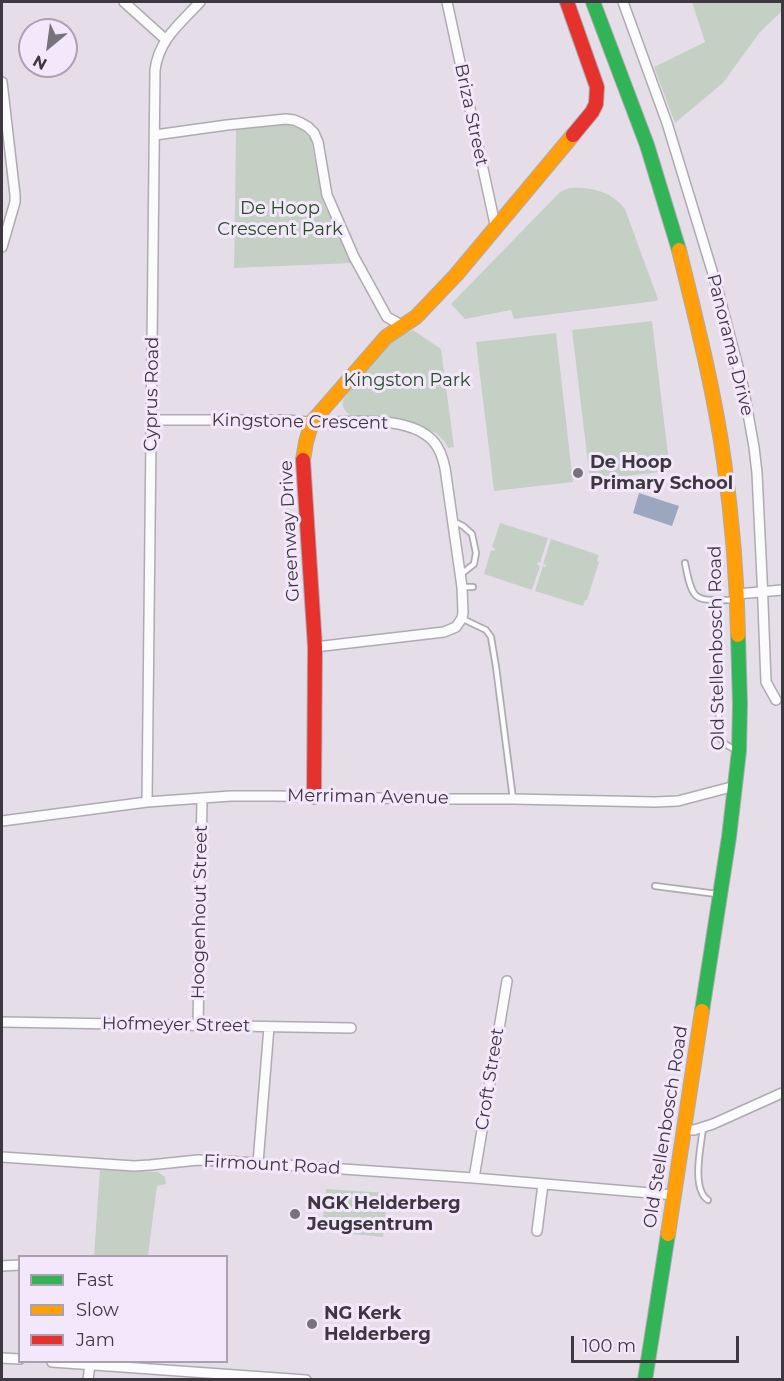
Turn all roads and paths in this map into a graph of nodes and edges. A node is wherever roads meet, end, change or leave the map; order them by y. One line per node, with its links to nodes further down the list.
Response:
1 (124, 2): 7 (street)
2 (200, 2): 7 (street, Cyprus Road)
3 (447, 2): 10 (street, Briza Street)
4 (567, 2): 10 (street, Greenway Drive)
5 (593, 2): 22 (street, Old Stellenbosch Road)
6 (623, 2): 21 (street, Panorama Drive)
7 (165, 39): 9 (street, Cyprus Road)
8 (2, 82): 11 (street)
9 (155, 135): 12 (street); 13 (street, Cyprus Road)
10 (496, 229): 12 (street, Greenway Drive)
11 (2, 247)
12 (403, 326): 14 (street, Greenway Drive)
13 (152, 420): 14 (street, Kingstone Crescent); 32 (street, Cyprus Road)
14 (312, 422): 15 (street, Kingstone Crescent); 25 (street, Greenway Drive)
15 (453, 521): 17 (street, Kingstone Crescent); 17 (lane)
16 (685, 563): 23 (lane)
17 (460, 575): 18 (street, Kingstone Crescent)
18 (462, 587): 19 (lane); 24 (street, Kingstone Crescent)
19 (473, 587)
20 (783, 590): 21 (street)
21 (763, 591): 22 (street); 26 (street, Panorama Drive)
22 (737, 597): 23 (lane); 27 (street, Old Stellenbosch Road)
23 (721, 601): 27 (lane)
24 (462, 618): 25 (street); 31 (lane)
25 (315, 647): 29 (street, Greenway Drive)
26 (779, 702)
27 (739, 751): 28 (street, Old Stellenbosch Road)
28 (735, 786): 31 (street, Merriman Avenue); 35 (street, Old Stellenbosch Road)
29 (314, 796): 30 (street, Merriman Avenue); 31 (street, Merriman Avenue)
30 (202, 798): 32 (street, Merriman Avenue); 38 (street, Hoogenhout Street)
31 (513, 799)
32 (147, 802): 33 (street, Merriman Avenue)
33 (2, 821)
34 (655, 886): 35 (lane)
35 (720, 895): 43 (street, Old Stellenbosch Road)
36 (507, 981): 46 (street, Croft Street)
37 (2, 1022): 38 (street, Hofmeyer Street)
38 (198, 1026): 39 (street, Hofmeyer Street)
39 (269, 1027): 40 (street, Hofmeyer Street); 45 (street)
40 (351, 1028)
41 (783, 1093): 42 (street)
42 (703, 1127): 43 (street); 49 (lane)
43 (684, 1130): 48 (street, Old Stellenbosch Road)
44 (2, 1156): 45 (street, Firmount Road)
45 (258, 1163): 46 (street, Firmount Road)
46 (474, 1178): 47 (street, Firmount Road)
47 (543, 1184): 48 (street, Firmount Road); 50 (street)
48 (674, 1195): 61 (street, Old Stellenbosch Road)
49 (708, 1200)
50 (537, 1231)
51 (18, 1265): 52 (street)
52 (2, 1266)
53 (2, 1358): 54 (street)
54 (18, 1359)
55 (71, 1363): 56 (street)
56 (90, 1364): 57 (street); 59 (street)
57 (183, 1375): 58 (street)
58 (272, 1378): 60 (street)
59 (88, 1380)
60 (306, 1380)
61 (645, 1380)

